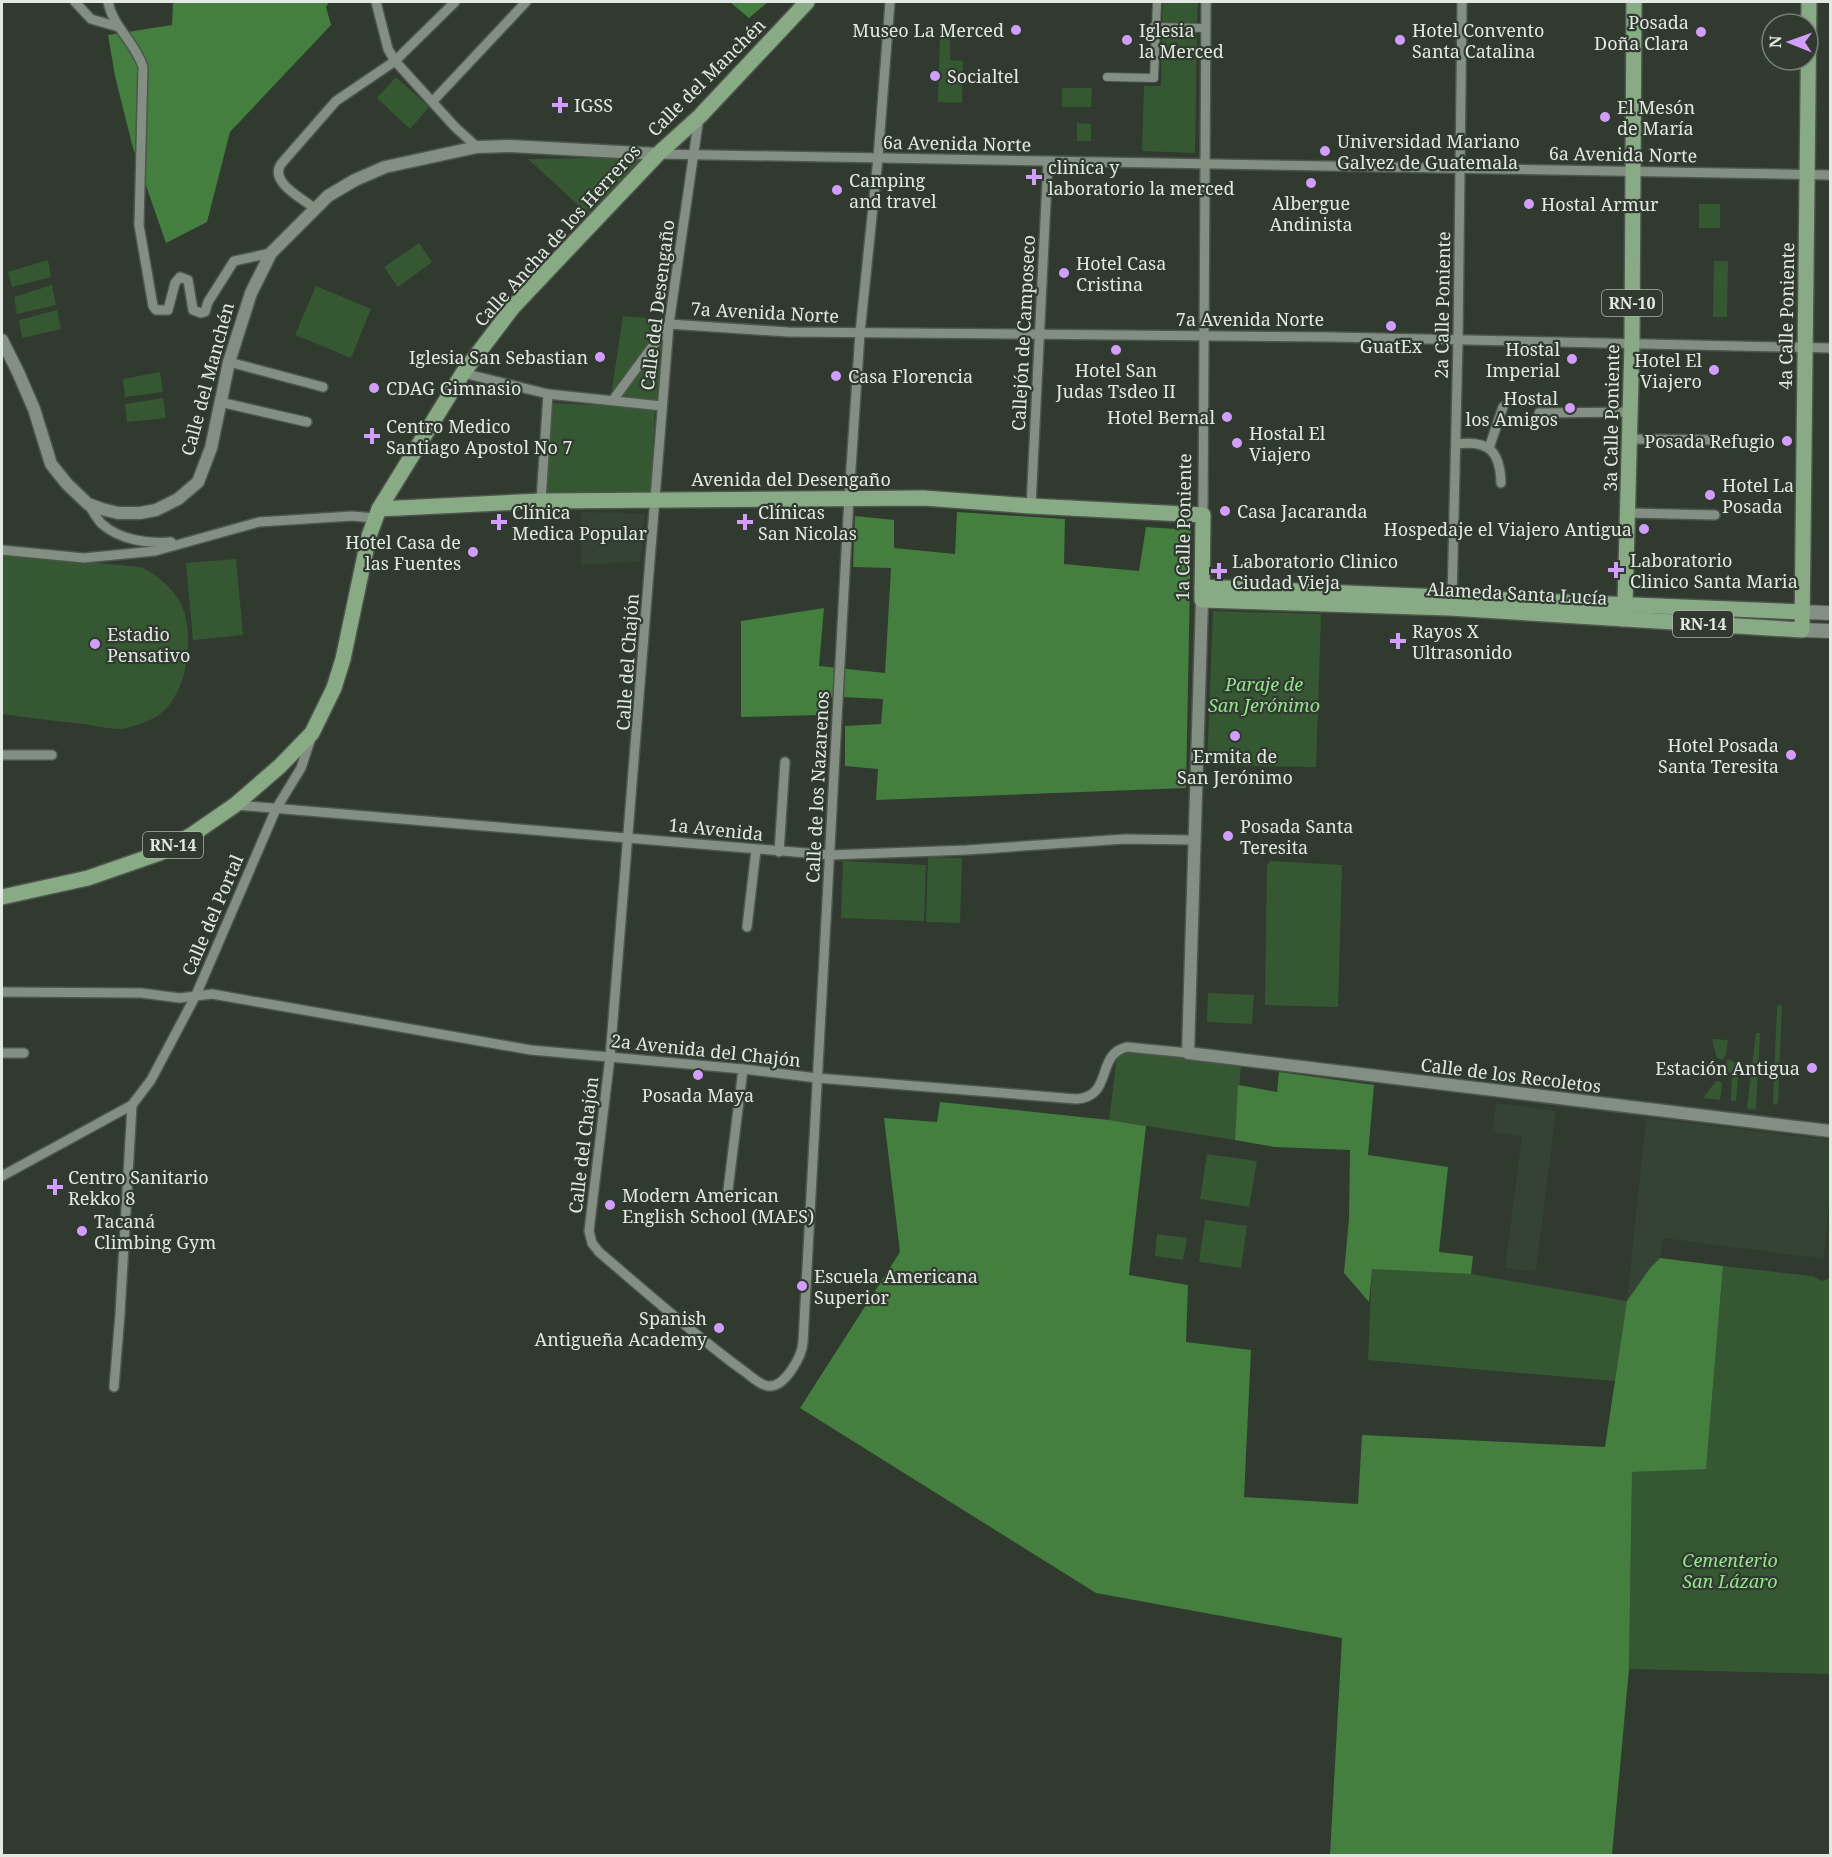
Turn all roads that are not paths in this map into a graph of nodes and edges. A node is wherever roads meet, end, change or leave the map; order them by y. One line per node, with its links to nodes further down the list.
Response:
1 (75, 2): 13 (street)
2 (108, 2): 13 (street)
3 (376, 2): 16 (street)
4 (455, 2): 16 (street)
5 (526, 2): 18 (street)
6 (807, 2): 19 (main road, Calle del Manchén)
7 (890, 2): 23 (street, Calle de los Nazarenos)
8 (1157, 2): 14 (street)
9 (1206, 2): 15 (street, 1a Calle Poniente)
10 (1462, 2): 26 (street, 2a Calle Poniente)
11 (1634, 2): 27 (main road, 3a Calle Poniente / RN-10)
12 (1809, 2): 28 (main road, 4a Calle Poniente)
13 (119, 27): 31 (street)
14 (1154, 27): 15 (street); 17 (street)
15 (1206, 28): 25 (street, 1a Calle Poniente)
16 (395, 61): 18 (street); 30 (street)
17 (1107, 77)
18 (433, 101): 20 (street)
19 (700, 116): 21 (main road, Calle del Manchén); 22 (street, Calle del Desengaño)
20 (477, 147): 21 (street, Calle del Manchén); 30 (street, Calle del Manchén)
21 (658, 154): 22 (street, 6a Avenida Norte); 42 (main road, Calle Ancha de los Herreros)
22 (694, 154): 23 (street, 6a Avenida Norte); 32 (street, Calle del Desengaño)
23 (878, 158): 24 (street, 6a Avenida Norte); 33 (street, Calle de los Nazarenos)
24 (1048, 161): 25 (street, 6a Avenida Norte); 34 (street, Callejón de Camposeco)
25 (1206, 163): 26 (street, 6a Avenida Norte); 35 (street, 1a Calle Poniente)
26 (1460, 168): 27 (street, 6a Avenida Norte); 37 (street, 2a Calle Poniente)
27 (1633, 171): 28 (street, 6a Avenida Norte); 38 (main road, 3a Calle Poniente / RN-10)
28 (1807, 174): 29 (street, 6a Avenida Norte); 39 (main road, 4a Calle Poniente)
29 (1830, 175)
30 (314, 208): 31 (street, Calle del Manchén)
31 (271, 253): 41 (street, Calle del Manchén)
32 (669, 324): 33 (street, 7a Avenida Norte); 45 (street); 47 (street, Calle del Desengaño)
33 (860, 333): 34 (street, 7a Avenida Norte); 57 (street, Calle de los Nazarenos)
34 (1040, 334): 35 (street, 7a Avenida Norte); 61 (street, Callejón de Camposeco)
35 (1204, 336): 37 (street, 7a Avenida Norte); 64 (street, 1a Calle Poniente)
36 (2, 340): 60 (street, Calle del Manchén)
37 (1458, 340): 38 (street, 7a Avenida Norte); 54 (street, 2a Calle Poniente)
38 (1632, 342): 39 (street, 7a Avenida Norte); 49 (main road, 3a Calle Poniente / RN-10)
39 (1805, 347): 40 (street, 7a Avenida Norte); 71 (main road, 4a Calle Poniente)
40 (1830, 348)
41 (229, 362): 43 (street); 46 (street, Calle del Manchén)
42 (463, 373): 44 (street); 63 (main road, Calle Ancha de los Herreros)
43 (323, 387)
44 (548, 394): 45 (street); 59 (street)
45 (613, 400): 47 (street)
46 (220, 402): 51 (street); 60 (street, Calle del Manchén)
47 (662, 406): 58 (street, Calle del Desengaño)
48 (1503, 407): 55 (street)
49 (1630, 412): 50 (street); 52 (main road, 3a Calle Poniente / RN-10)
50 (1539, 413)
51 (307, 422)
52 (1630, 439): 53 (street); 62 (main road, 3a Calle Poniente / RN-10)
53 (1716, 440)
54 (1456, 444): 55 (street); 69 (street, 2a Calle Poniente)
55 (1489, 448): 56 (street)
56 (1501, 483)
57 (849, 498): 58 (main road, Avenida del Desengaño); 61 (main road, Avenida del Desengaño); 85 (street, Calle de los Nazarenos)
58 (656, 499): 59 (main road, Avenida del Desengaño); 81 (street, Calle del Chajón)
59 (541, 501): 63 (main road, Avenida del Desengaño)
60 (88, 504): 66 (street)
61 (1031, 506): 64 (main road, Avenida del Desengaño)
62 (1628, 513): 65 (street); 70 (main road, 3a Calle Poniente / RN-10)
63 (377, 514): 66 (street); 75 (main road, Calle Ancha de los Herreros / RN-14)
64 (1203, 515): 68 (main road, 1a Calle Poniente)
65 (1715, 515)
66 (191, 541): 67 (street)
67 (2, 550)
68 (1202, 593): 69 (main road, Alameda Santa Lucía / RN-14); 82 (street, 1a Calle Poniente)
69 (1451, 602): 70 (main road, Alameda Santa Lucía / RN-14)
70 (1623, 612): 71 (main road, Alameda Santa Lucía / RN-14); 73 (main road, Alameda Santa Lucía / RN-14)
71 (1803, 612): 72 (main road, Alameda Santa Lucía / RN-14); 73 (main road, 4a Calle Poniente)
72 (1830, 613)
73 (1802, 630): 74 (main road, Alameda Santa Lucía / RN-14)
74 (1830, 631)
75 (312, 733): 79 (main road, RN-14); 80 (street, Calle del Portal)
76 (2, 755): 77 (street)
77 (51, 755)
78 (785, 762): 84 (street)
79 (235, 805): 80 (street, 1a Avenida); 86 (main road, RN-14)
80 (276, 809): 81 (street, 1a Avenida); 89 (street, Calle del Portal)
81 (629, 837): 83 (street, 1a Avenida); 93 (street, Calle del Chajón)
82 (1195, 840): 85 (street, 1a Avenida); 92 (street, 1a Calle Poniente)
83 (756, 850): 84 (street, 1a Avenida); 87 (street)
84 (779, 852): 85 (street, 1a Avenida)
85 (830, 855): 95 (street, Calle de los Nazarenos)
86 (2, 897)
87 (747, 927)
88 (2, 992): 89 (street, 2a Avenida del Chajón)
89 (196, 995): 93 (street, 2a Avenida del Chajón); 96 (street, Calle del Portal)
90 (2, 1053): 91 (street)
91 (24, 1053)
92 (1188, 1053): 95 (street, 2a Avenida del Chajón); 97 (street, Calle de los Recoletos)
93 (610, 1057): 94 (street, 2a Avenida del Chajón); 95 (street, Calle del Chajón)
94 (743, 1069): 95 (street, 2a Avenida del Chajón); 99 (street)
95 (817, 1078)
96 (132, 1105): 98 (street); 100 (street)
97 (1830, 1131)
98 (2, 1176)
99 (728, 1190)
100 (114, 1387)

